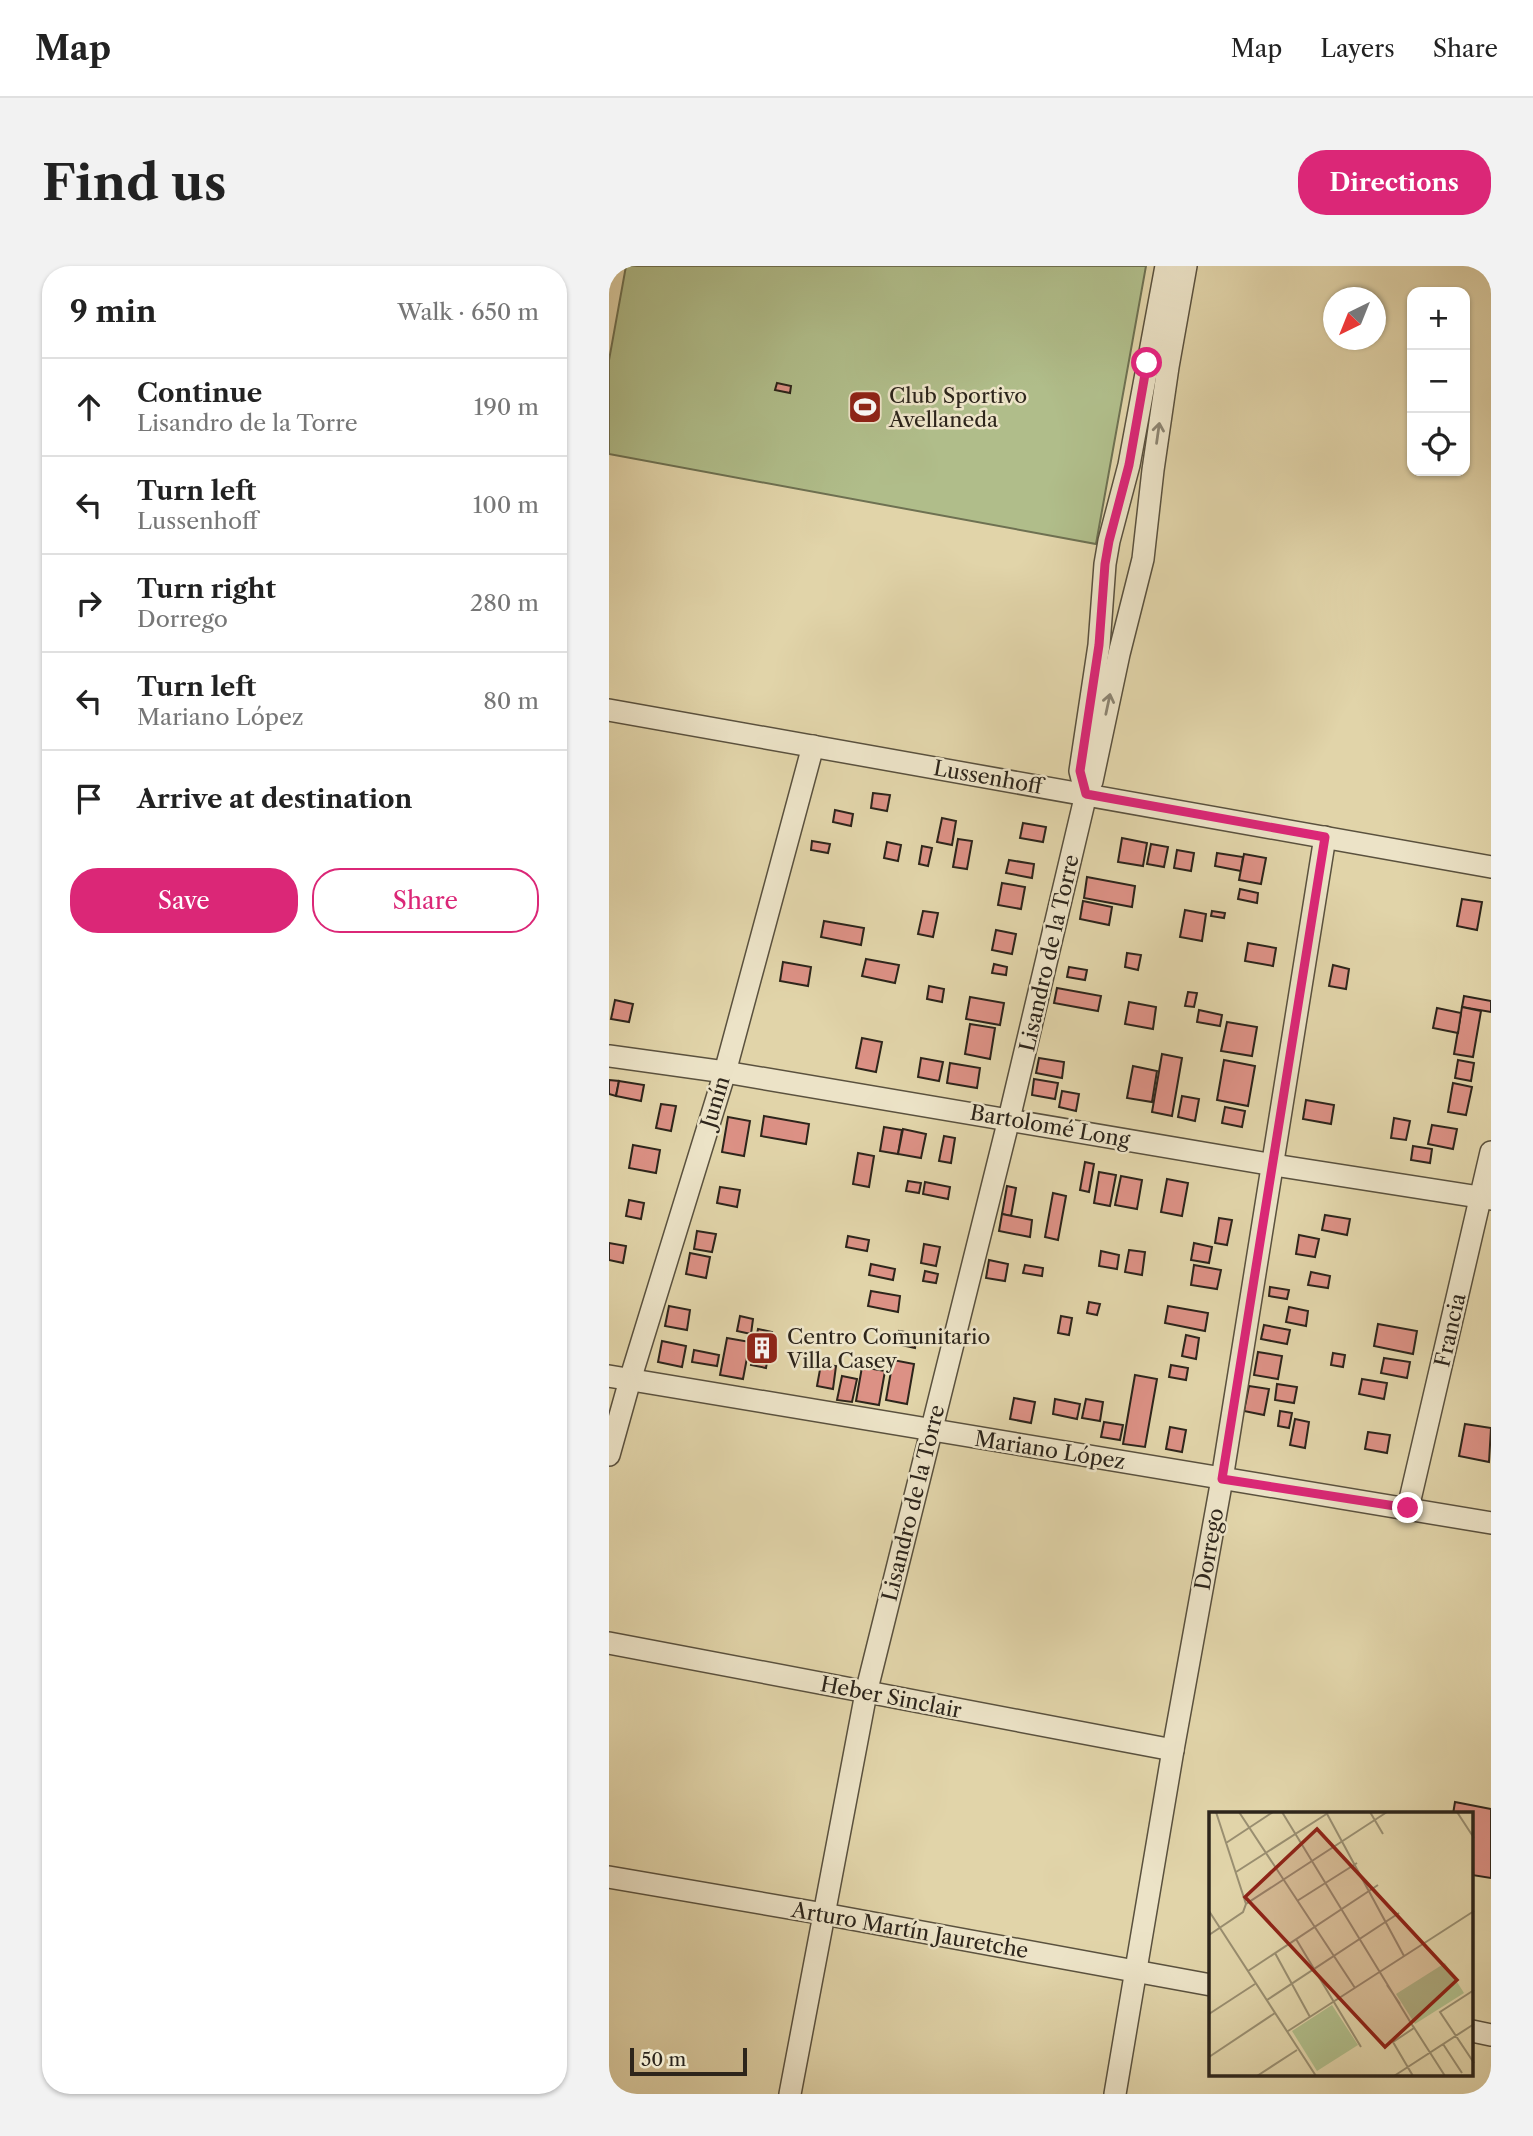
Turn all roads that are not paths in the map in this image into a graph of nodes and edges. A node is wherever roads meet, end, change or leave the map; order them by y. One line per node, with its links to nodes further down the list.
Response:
1 (1166, 266): 3 (street, Lisandro de la Torre)
2 (1186, 266): 3 (street, Lisandro de la Torre)
3 (1158, 365): 4 (street, Lisandro de la Torre); 5 (street, Lisandro de la Torre, one-way to 3)
4 (1129, 465): 5 (street); 6 (street, Lisandro de la Torre)
5 (1153, 470): 7 (street, Lisandro de la Torre)
6 (1109, 541): 7 (street); 8 (street, Lisandro de la Torre)
7 (1144, 547): 9 (street, Lisandro de la Torre)
8 (1105, 564): 9 (street); 12 (street, Lisandro de la Torre)
9 (1140, 570): 12 (street, Lisandro de la Torre, one-way to 9)
10 (609, 710): 11 (street, Lussenhoff)
11 (813, 747): 12 (street, Lussenhoff); 16 (street, Junín)
12 (1086, 794): 13 (street, Lussenhoff); 17 (street, Lisandro de la Torre)
13 (1325, 837): 14 (street, Lussenhoff); 19 (street, Dorrego)
14 (1491, 867)
15 (609, 1056): 16 (street, Bartolomé Long)
16 (725, 1072): 17 (street, Bartolomé Long); 22 (street, Junín)
17 (1009, 1119): 19 (street, Bartolomé Long); 23 (street, Lisandro de la Torre)
18 (1491, 1152): 20 (street, Francia)
19 (1274, 1165): 20 (street, Bartolomé Long); 25 (street, Dorrego)
20 (1486, 1198): 26 (street, Francia)
21 (609, 1377): 22 (street, Mariano López)
22 (630, 1380): 23 (street, Mariano López); 24 (street, Junín)
23 (931, 1430): 25 (street, Mariano López); 29 (street, Lisandro de la Torre)
24 (609, 1455)
25 (1222, 1479): 26 (street, Mariano López); 30 (street, Dorrego)
26 (1408, 1508): 27 (street, Mariano López)
27 (1491, 1523)
28 (609, 1643): 29 (street, Heber Sinclair)
29 (866, 1693): 30 (street, Heber Sinclair); 32 (street, Lisandro de la Torre)
30 (1173, 1750): 33 (street, Dorrego)
31 (609, 1877): 32 (street, Arturo Martín Jauretche)
32 (824, 1914): 33 (street, Arturo Martín Jauretche); 37 (street, Lisandro de la Torre)
33 (1136, 1972): 34 (street, Arturo Martín Jauretche); 38 (street, Dorrego)
34 (1209, 1985)
35 (1473, 2031): 36 (street)
36 (1491, 2035)
37 (790, 2094)
38 (1115, 2094)

